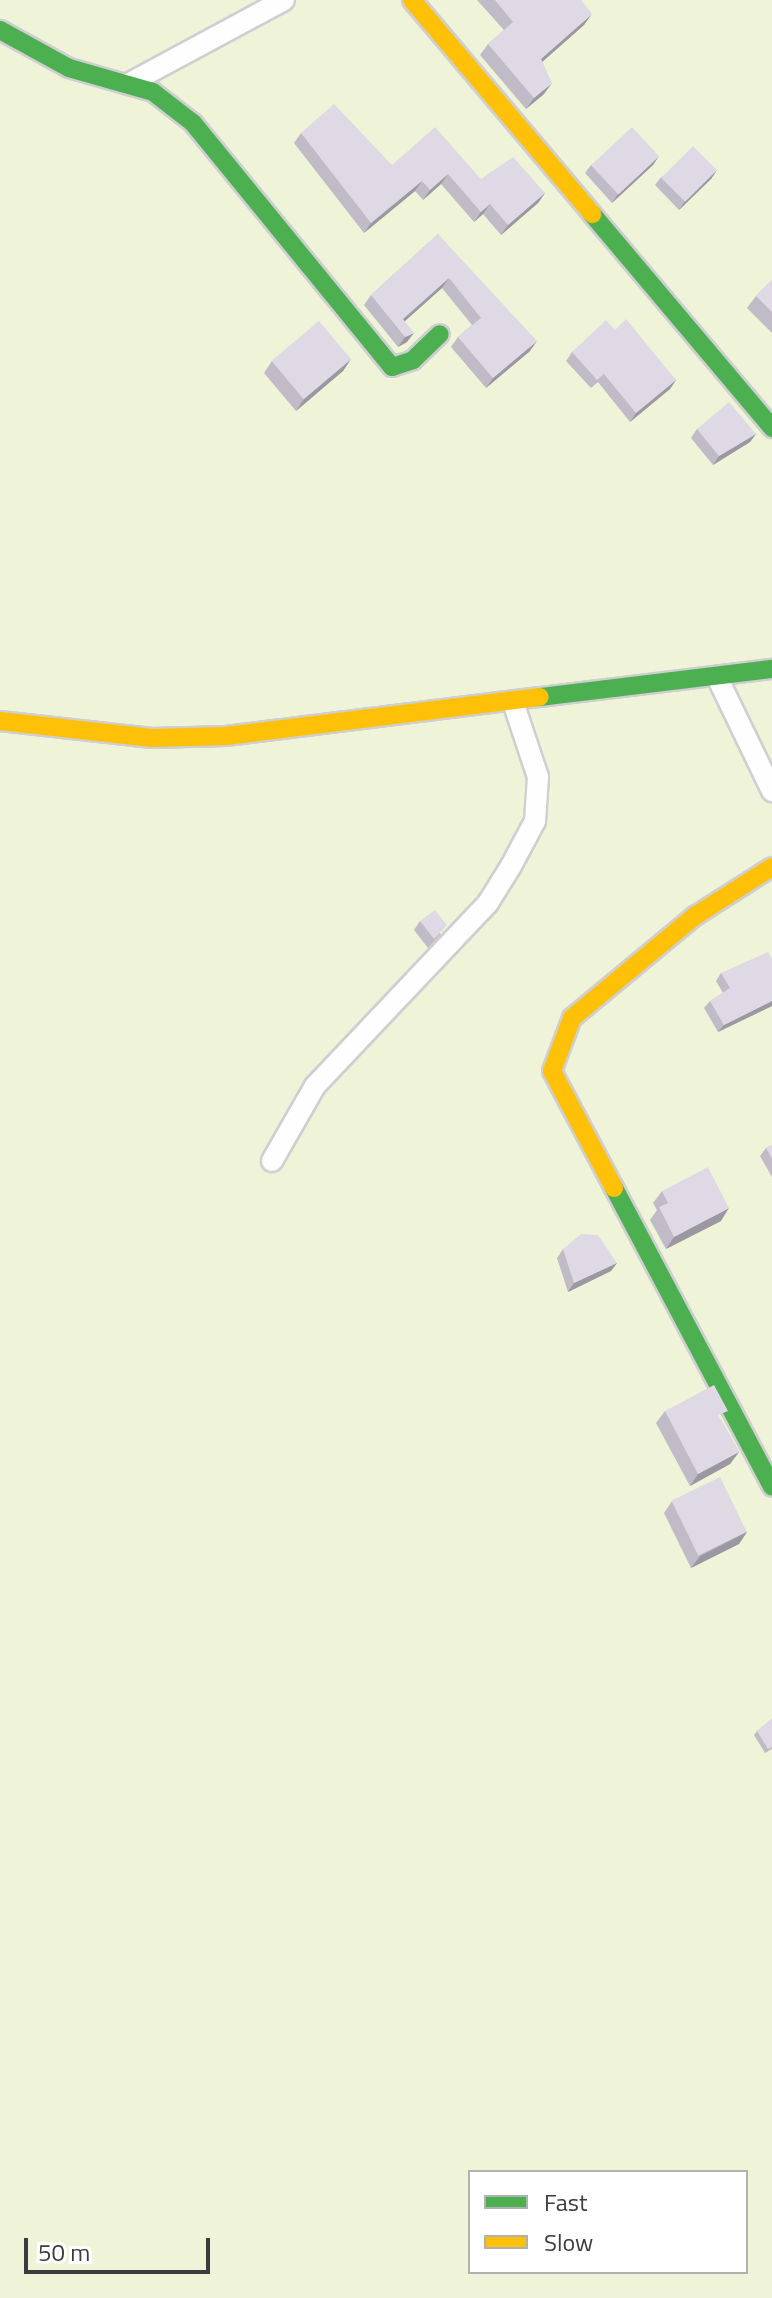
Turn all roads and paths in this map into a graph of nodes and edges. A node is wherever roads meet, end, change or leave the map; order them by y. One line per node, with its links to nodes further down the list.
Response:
1 (284, 0): 3 (street)
2 (412, 0): 7 (street)
3 (255, 8): 5 (street)
4 (0, 30): 5 (street)
5 (128, 84): 6 (street)
6 (440, 334)
7 (772, 428)
8 (772, 669): 9 (street)
9 (717, 677): 10 (street); 12 (street)
10 (513, 702): 11 (street); 14 (street)
11 (0, 721)
12 (772, 791)
13 (772, 867): 15 (street)
14 (272, 1161)
15 (772, 1487)

